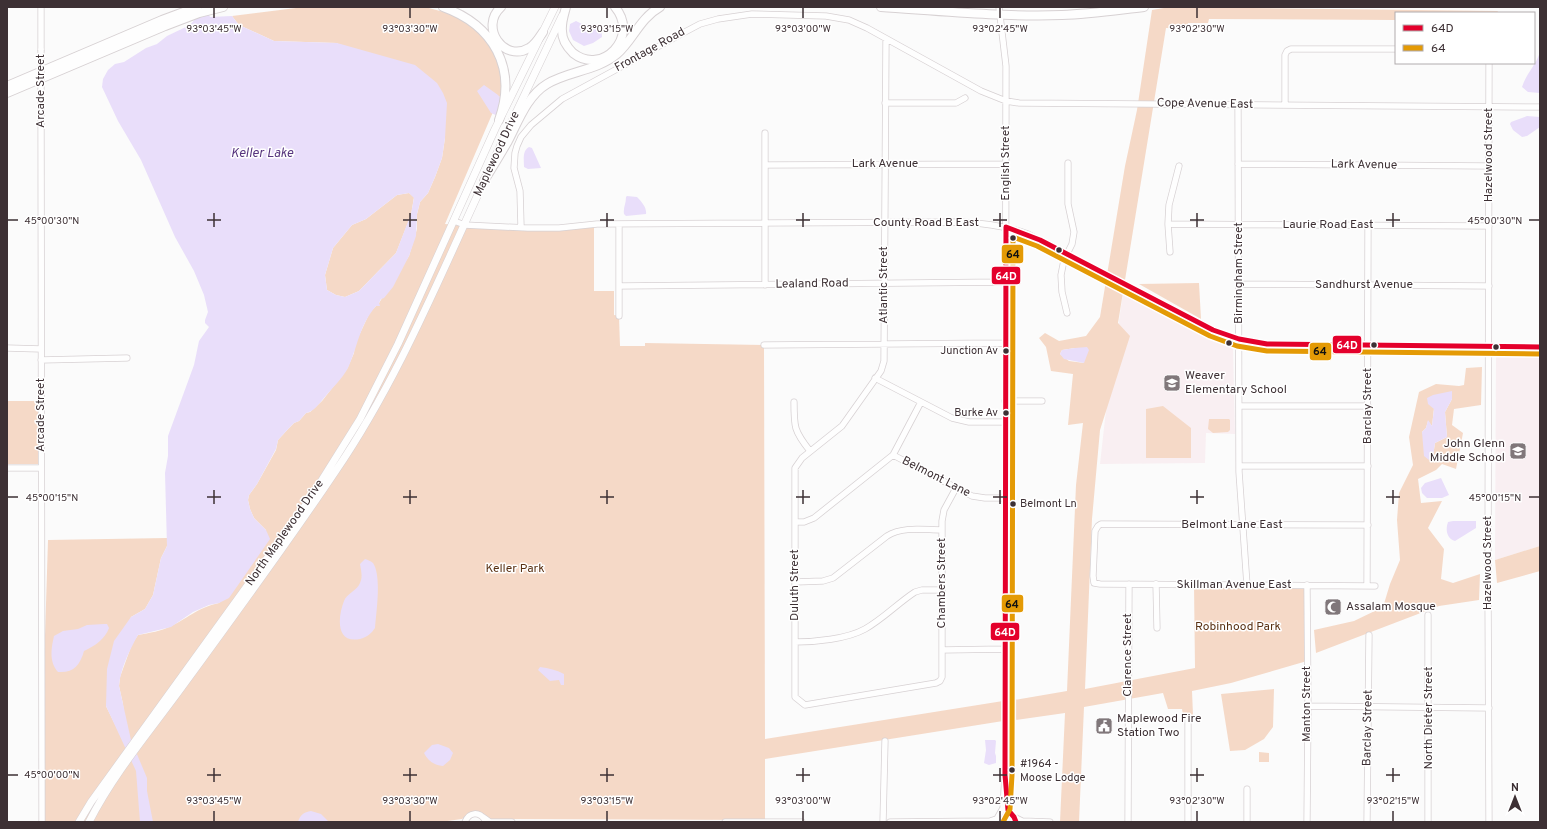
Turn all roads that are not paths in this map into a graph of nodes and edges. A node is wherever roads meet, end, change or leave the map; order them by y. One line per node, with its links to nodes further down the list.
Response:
1 (41, 7): 67 (street, Arcade Street, bridge)
2 (197, 7): 13 (highway)
3 (443, 7): 27 (highway)
4 (501, 7): 14 (highway)
5 (555, 7): 14 (main road, North Maplewood Drive)
6 (566, 7): 7 (highway); 36 (main road, Maplewood Drive)
7 (615, 7)
8 (660, 7): 36 (highway)
9 (882, 7): 12 (highway)
10 (1144, 7): 12 (highway)
11 (220, 8): 13 (highway)
12 (1000, 10): 21 (street, English Street)
13 (184, 15): 18 (highway); 19 (highway)
14 (544, 32): 27 (main road, North Maplewood Drive)
15 (886, 39): 21 (street, Cope Avenue East); 22 (street, Atlantic Street); 45 (street, Frontage Road)
16 (1395, 49): 24 (street)
17 (1489, 64): 25 (street, Hazelwood Street)
18 (7, 86)
19 (7, 93)
20 (965, 98): 22 (street)
21 (1006, 101): 23 (street, Cope Avenue East); 31 (street, English Street)
22 (885, 103): 30 (street, Atlantic Street)
23 (1238, 105): 24 (street, Cope Avenue East); 32 (street, Birmingham Street)
24 (1285, 105): 25 (street, Cope Avenue East)
25 (1489, 106): 26 (street, Cope Avenue East); 35 (street, Hazelwood Street)
26 (1540, 107)
27 (499, 120): 37 (main road, North Maplewood Drive)
28 (765, 133): 33 (street)
29 (1068, 163): 49 (street)
30 (885, 164): 31 (street, Lark Avenue); 33 (street, Lark Avenue); 38 (street, Atlantic Street)
31 (1006, 164): 47 (street, English Street)
32 (1238, 164): 35 (street, Lark Avenue); 43 (street, Birmingham Street)
33 (765, 165): 40 (street)
34 (1179, 166): 41 (street)
35 (1489, 166): 46 (street, Hazelwood Street)
36 (484, 181): 42 (main road, Maplewood Drive)
37 (454, 221): 42 (street, County Road B East); 112 (main road, North Maplewood Drive)
38 (884, 223): 40 (street, County Road B East); 47 (street, County Road B East); 51 (street, Atlantic Street)
39 (619, 224): 40 (street, County Road B East); 45 (street, County Road B East); 55 (street)
40 (764, 224): 53 (street)
41 (1168, 224): 43 (street, Laurie Road East); 48 (street)
42 (465, 225): 45 (street, County Road B East); 112 (main road, North Maplewood Drive)
43 (1238, 225): 44 (street, Laurie Road East); 52 (street, Birmingham Street)
44 (1368, 225): 46 (street, Laurie Road East); 54 (street, Barclay Street)
45 (520, 226)
46 (1489, 226): 56 (street, Hazelwood Street)
47 (1006, 227): 49 (street, County Road B East); 50 (street, English Street)
48 (1170, 252)
49 (1068, 254): 57 (street); 59 (street, County Road B East)
50 (1005, 282): 51 (street, Lealand Road); 60 (street, English Street)
51 (884, 283): 53 (street, Lealand Road); 62 (street, Atlantic Street)
52 (1239, 284): 54 (street, Sandhurst Avenue); 59 (street, Birmingham Street)
53 (765, 285): 55 (street, Lealand Road)
54 (1368, 285): 56 (street, Sandhurst Avenue); 63 (street, Barclay Street)
55 (619, 286): 58 (street)
56 (1489, 286): 64 (street, Hazelwood Street)
57 (1067, 313)
58 (619, 316)
59 (1239, 339): 63 (street, County Road B East); 75 (street, Birmingham Street)
60 (1005, 342): 62 (street); 71 (street, English Street)
61 (764, 344): 62 (street)
62 (885, 344): 70 (street, Atlantic Street)
63 (1368, 346): 64 (street, County Road B East); 76 (street, Barclay Street)
64 (1489, 347): 65 (street, County Road B East); 110 (street, Hazelwood Street)
65 (1540, 347)
66 (7, 348): 67 (street)
67 (41, 349): 69 (street, Arcade Street)
68 (127, 358): 69 (street)
69 (41, 360): 83 (street, Arcade Street)
70 (875, 378): 74 (street); 78 (street, Atlantic Street)
71 (1005, 401): 72 (street); 77 (street, English Street)
72 (1042, 401)
73 (794, 402): 78 (street)
74 (921, 402): 77 (street); 79 (street)
75 (1240, 406): 76 (street); 80 (street, Birmingham Street)
76 (1368, 406): 81 (street, Barclay Street)
77 (1005, 422): 86 (street, English Street)
78 (810, 451): 84 (street, Atlantic Street)
79 (893, 456): 85 (street, Belmont Lane); 87 (street, Belmont Lane)
80 (1240, 466): 81 (street); 88 (street, Birmingham Street)
81 (1368, 466): 89 (street, Barclay Street)
82 (7, 468): 83 (street)
83 (41, 468): 121 (street, Arcade Street)
84 (794, 472): 87 (street, Duluth Street)
85 (956, 488): 86 (street, Belmont Lane); 90 (street, Chambers Street)
86 (1005, 498): 104 (street, English Street)
87 (794, 522): 91 (street, Duluth Street)
88 (1244, 525): 89 (street, Belmont Lane East); 92 (street, Belmont Lane East); 95 (street, Birmingham Street)
89 (1368, 525): 97 (street, Barclay Street)
90 (942, 530): 91 (street); 99 (street, Chambers Street)
91 (795, 582): 103 (street, Duluth Street)
92 (1094, 583): 93 (street, Skillman Avenue East)
93 (1129, 584): 94 (street, Skillman Avenue East); 131 (street, Clarence Street)
94 (1156, 584): 95 (street, Skillman Avenue East); 101 (street)
95 (1247, 585): 96 (street, Skillman Avenue East)
96 (1307, 585): 97 (street, Skillman Avenue East); 107 (street, Manton Street)
97 (1367, 586): 98 (street, Skillman Avenue East)
98 (1375, 586)
99 (942, 590): 103 (street); 105 (street, Chambers Street)
100 (1428, 614): 109 (street, North Dieter Street)
101 (1157, 628)
102 (1369, 635): 108 (street, Barclay Street)
103 (795, 642): 106 (street, Duluth Street)
104 (1005, 649): 105 (street); 115 (street, English Street)
105 (942, 650): 106 (street, Chambers Street)
106 (940, 681)
107 (1308, 706): 108 (street); 134 (street, Manton Street)
108 (1369, 707): 109 (street); 135 (street, Barclay Street)
109 (1429, 707): 110 (street); 136 (street, North Dieter Street)
110 (1489, 708): 137 (street, Hazelwood Street)
111 (1188, 718): 132 (street)
112 (143, 736): 114 (main road, North Maplewood Drive)
113 (885, 741): 128 (street)
114 (121, 766): 122 (main road, North Maplewood Drive); 123 (main road, North Maplewood Drive)
115 (1005, 775): 117 (street, English Street); 118 (street, English Street)
116 (1247, 789): 133 (street)
117 (1014, 818): 118 (street); 130 (street)
118 (997, 819): 129 (street)
119 (465, 820): 120 (street); 124 (street)
120 (485, 820): 125 (street)
121 (42, 822)
122 (79, 822)
123 (89, 822)
124 (460, 822)
125 (512, 822)
126 (725, 822): 127 (street)
127 (802, 822)
128 (883, 822)
129 (890, 822)
130 (1050, 822)
131 (1128, 822)
132 (1188, 822)
133 (1247, 822)
134 (1307, 822)
135 (1367, 822)
136 (1428, 822)
137 (1489, 822)

